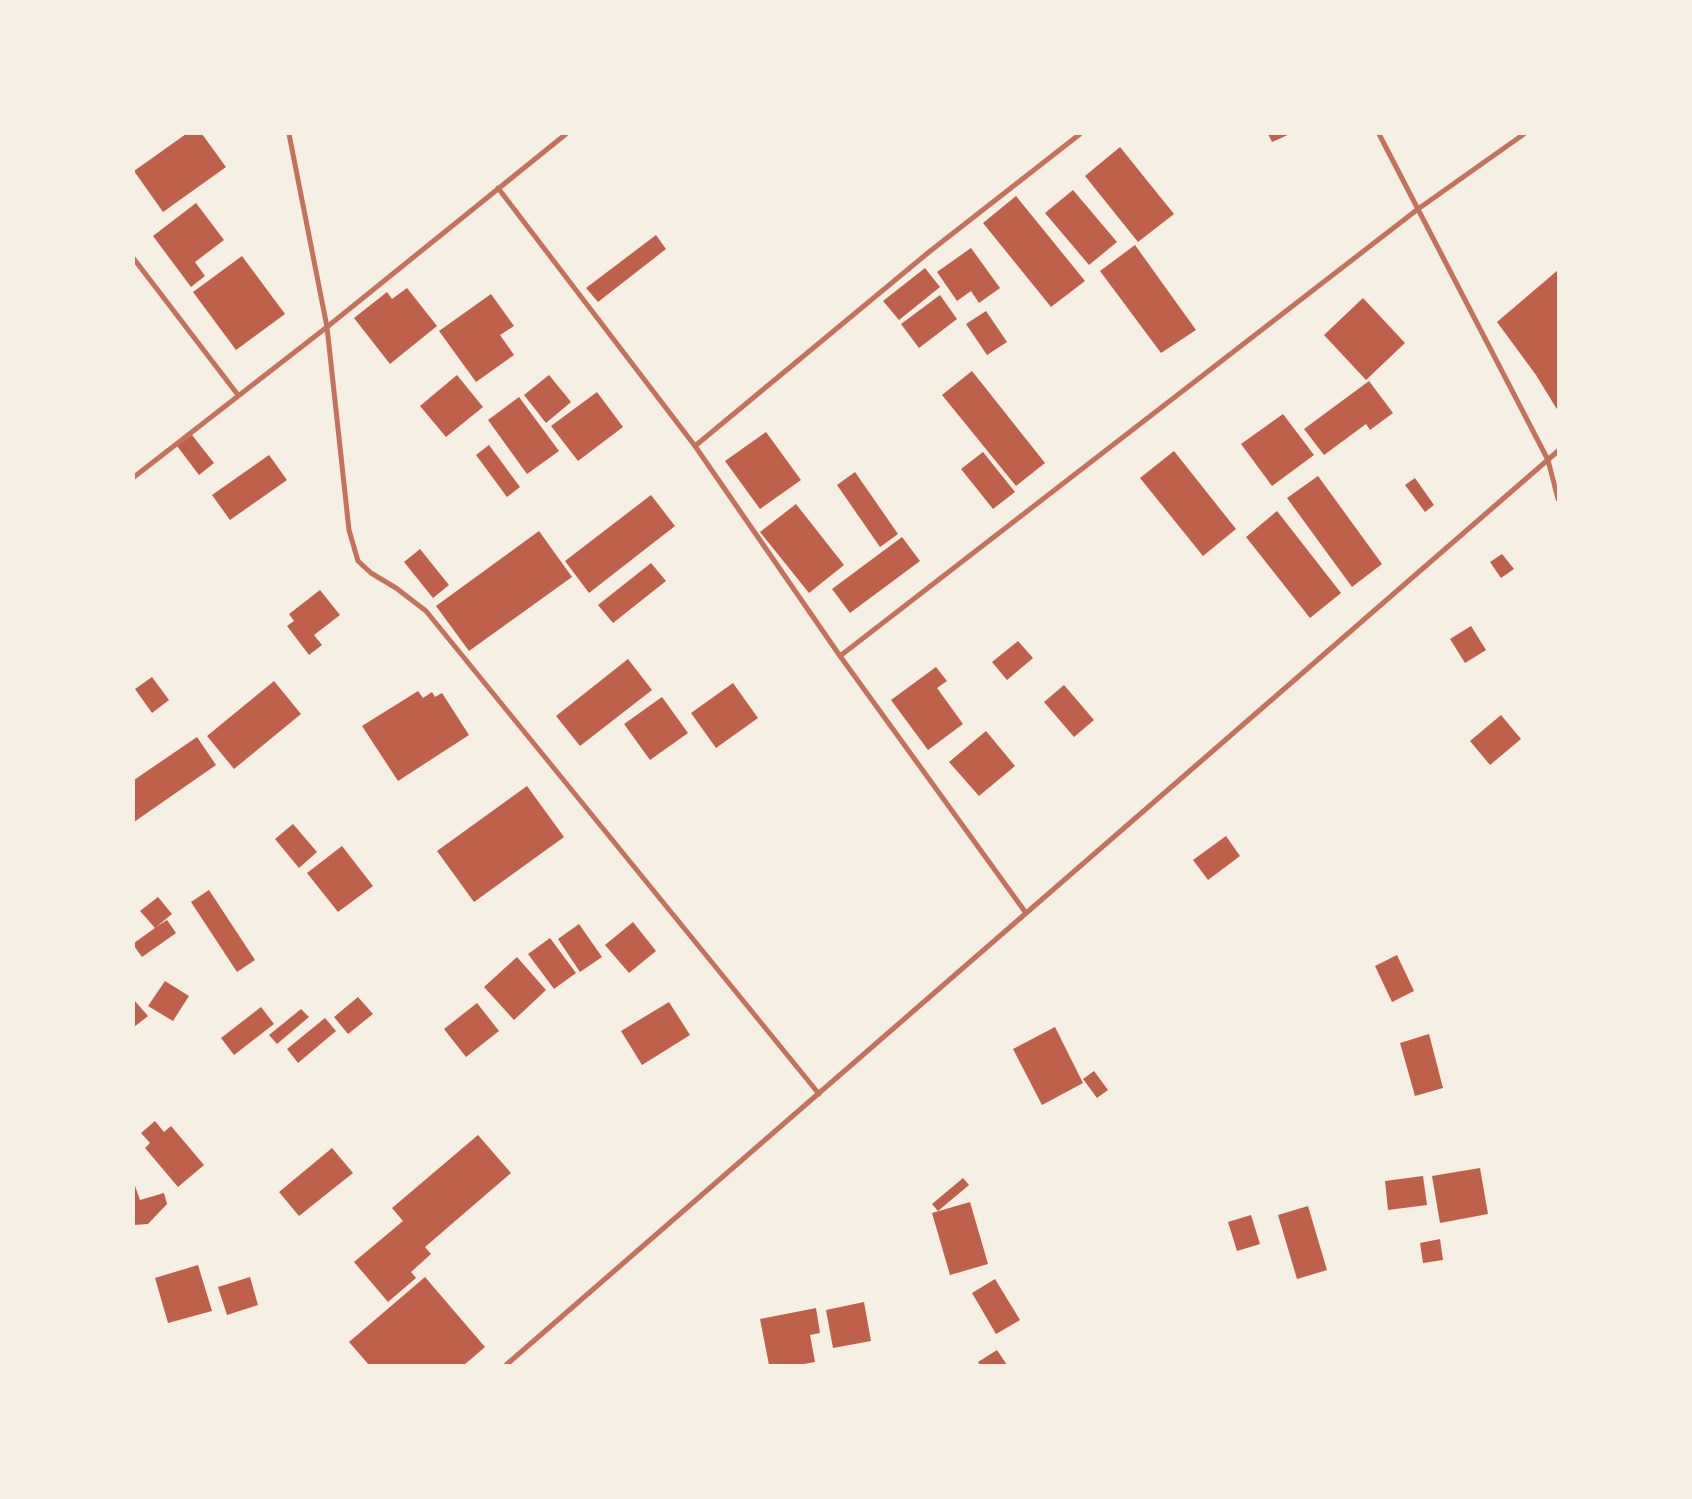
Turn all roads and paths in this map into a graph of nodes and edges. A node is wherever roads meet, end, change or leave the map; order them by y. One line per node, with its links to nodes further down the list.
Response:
1 (289, 134): 9 (street)
2 (566, 134): 6 (street)
3 (1080, 134): 11 (street)
4 (1380, 134): 7 (street)
5 (1524, 134): 7 (street)
6 (498, 188): 9 (street); 11 (street)
7 (1418, 209): 13 (street); 16 (street)
8 (134, 259): 10 (street)
9 (327, 327): 10 (street); 18 (street)
10 (238, 395): 14 (street)
11 (695, 446): 16 (street)
12 (1558, 451): 13 (street)
13 (1548, 460): 15 (street); 17 (street)
14 (134, 477)
15 (1558, 499)
16 (840, 656): 17 (street)
17 (1026, 913): 18 (street)
18 (819, 1094): 19 (street)
19 (506, 1365)

